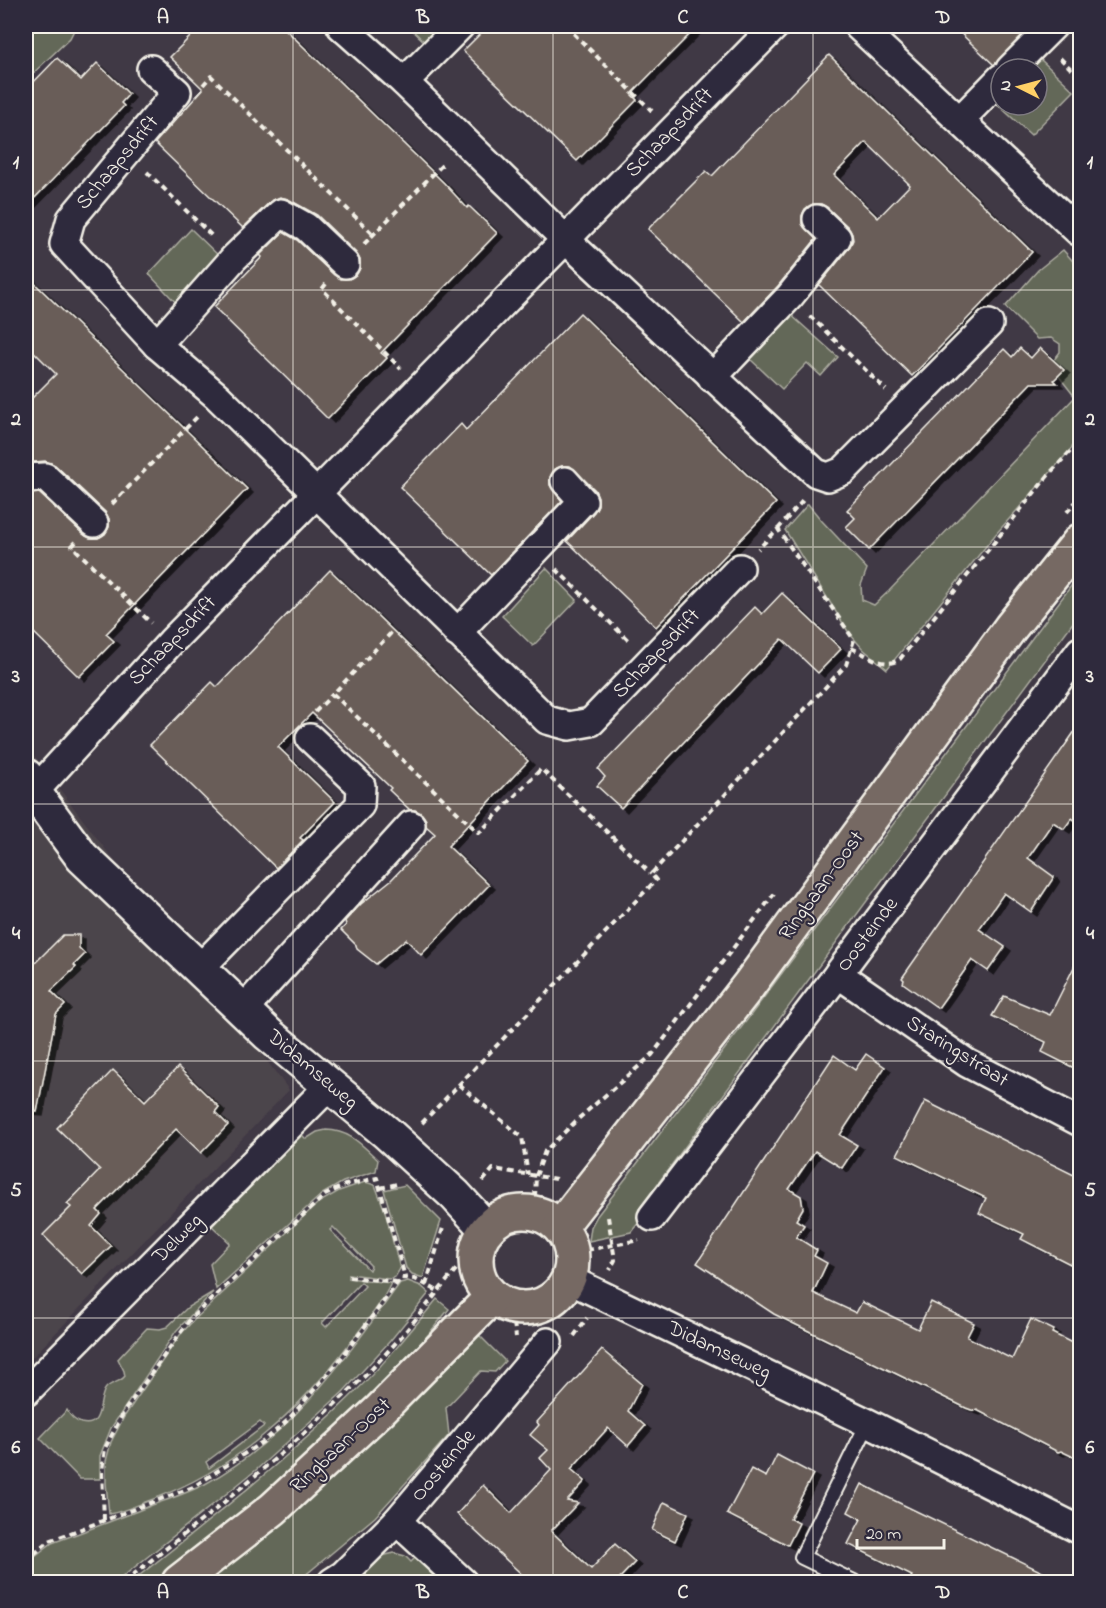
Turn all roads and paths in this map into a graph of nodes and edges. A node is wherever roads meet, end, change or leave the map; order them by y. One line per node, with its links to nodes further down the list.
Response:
1 (342, 26): 9 (street)
2 (460, 26): 9 (street)
3 (578, 26): 13 (path)
4 (775, 26): 13 (street, Schaapsdrift)
5 (858, 26): 12 (street)
6 (1053, 26): 7 (street)
7 (1022, 57)
8 (151, 69): 11 (street)
9 (404, 82): 14 (street)
10 (989, 90): 12 (street)
11 (177, 92): 15 (street, Schaapsdrift); 18 (path)
12 (960, 120): 17 (street)
13 (672, 131): 19 (street, Schaapsdrift)
14 (465, 142): 18 (path); 19 (street)
15 (128, 152): 20 (path); 24 (street, Schaapsdrift)
16 (817, 219): 22 (street)
17 (1080, 229)
18 (374, 235): 21 (path)
19 (565, 240): 25 (street); 26 (street, Schaapsdrift)
20 (234, 258): 21 (street); 24 (street)
21 (345, 264): 26 (path)
22 (790, 296): 25 (street); 28 (path)
23 (989, 324): 28 (street)
24 (157, 345): 27 (street, Schaapsdrift)
25 (712, 378): 30 (street)
26 (420, 388): 33 (street, Schaapsdrift)
27 (217, 396): 33 (street, Schaapsdrift); 35 (path)
28 (906, 408): 30 (street)
29 (1080, 441): 43 (path)
30 (825, 476): 37 (path)
31 (26, 480): 35 (street)
32 (566, 482): 38 (street)
33 (316, 494): 41 (street, Schaapsdrift); 42 (street, Schaapsdrift)
34 (1080, 497): 36 (path)
35 (94, 523): 42 (path)
36 (1073, 527): 61 (main road, Ringbaan-Oost)
37 (778, 529): 39 (path); 43 (path)
38 (536, 550): 41 (street); 45 (path)
39 (741, 568): 45 (street, Schaapsdrift)
40 (392, 633): 49 (path)
41 (457, 633): 45 (street, Schaapsdrift)
42 (171, 642): 47 (street, Schaapsdrift)
43 (851, 648): 49 (path)
44 (1080, 651): 52 (street, Oosteinde)
45 (650, 661)
46 (310, 738): 51 (street)
47 (30, 784): 51 (street, Didamseweg)
48 (411, 825): 53 (street)
49 (651, 874): 55 (path)
50 (781, 885): 59 (path)
51 (199, 969): 53 (street, Didamseweg)
52 (838, 974): 56 (street, Staringstraat); 60 (street, Oosteinde)
53 (243, 1010): 54 (street, Didamseweg)
54 (330, 1085): 57 (street, Didamseweg); 72 (street, Delweg)
55 (459, 1085): 57 (path); 58 (path)
56 (1080, 1122)
57 (402, 1147): 62 (street, Didamseweg)
58 (528, 1175)
59 (535, 1197): 61 (path); 62 (path)
60 (652, 1217): 63 (path)
61 (565, 1221): 62 (main road); 63 (path); 68 (main road)
62 (481, 1224): 64 (path); 70 (main road)
63 (587, 1250): 68 (path)
64 (461, 1266): 69 (path); 70 (path)
65 (350, 1277): 67 (path)
66 (405, 1277): 67 (path); 69 (path); 74 (path)
67 (398, 1282): 74 (path)
68 (576, 1283): 70 (main road); 70 (path); 73 (street, Didamseweg)
69 (438, 1291): 78 (path)
70 (487, 1303): 79 (main road, Ringbaan-Oost)
71 (548, 1342): 75 (street, Oosteinde)
72 (26, 1392)
73 (868, 1423): 76 (street, Didamseweg); 82 (lane)
74 (104, 1520): 77 (path)
75 (397, 1521): 80 (street, Oosteinde); 81 (street)
76 (1080, 1530)
77 (26, 1562)
78 (124, 1582)
79 (179, 1582)
80 (332, 1582)
81 (463, 1582)
82 (854, 1582)

